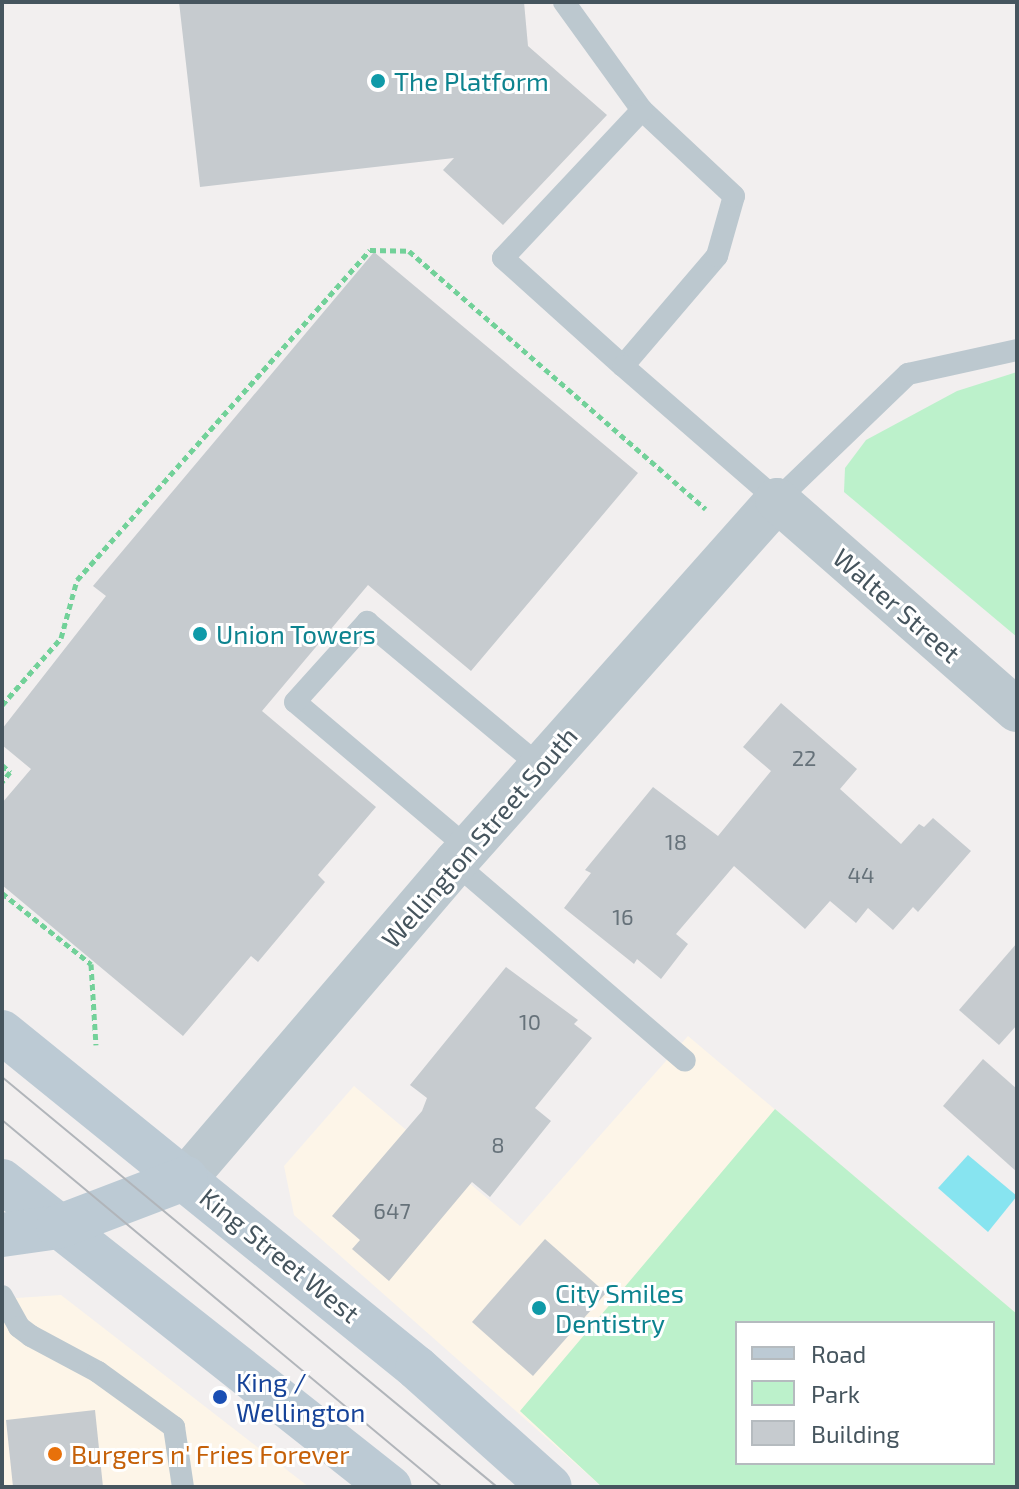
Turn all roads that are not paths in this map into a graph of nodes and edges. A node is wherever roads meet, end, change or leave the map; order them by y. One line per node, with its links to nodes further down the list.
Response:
1 (564, 2): 2 (lane)
2 (642, 110): 4 (lane); 4 (lane)
3 (1017, 350): 5 (lane)
4 (623, 366): 5 (lane)
5 (777, 500): 6 (street, Walter Street); 7 (street, Wellington Street South)
6 (1017, 710)
7 (541, 767): 8 (street, Wellington Street South); 8 (lane)
8 (462, 855): 10 (lane); 11 (street, Wellington Street South)
9 (2, 1032): 11 (main road, King Street West)
10 (685, 1061)
11 (186, 1178): 13 (main road); 18 (main road, King Street West)
12 (2, 1181): 13 (main road)
13 (58, 1227): 14 (main road); 17 (main road)
14 (2, 1235)
15 (2, 1296): 16 (lane)
16 (183, 1487)
17 (390, 1487)
18 (550, 1487)

